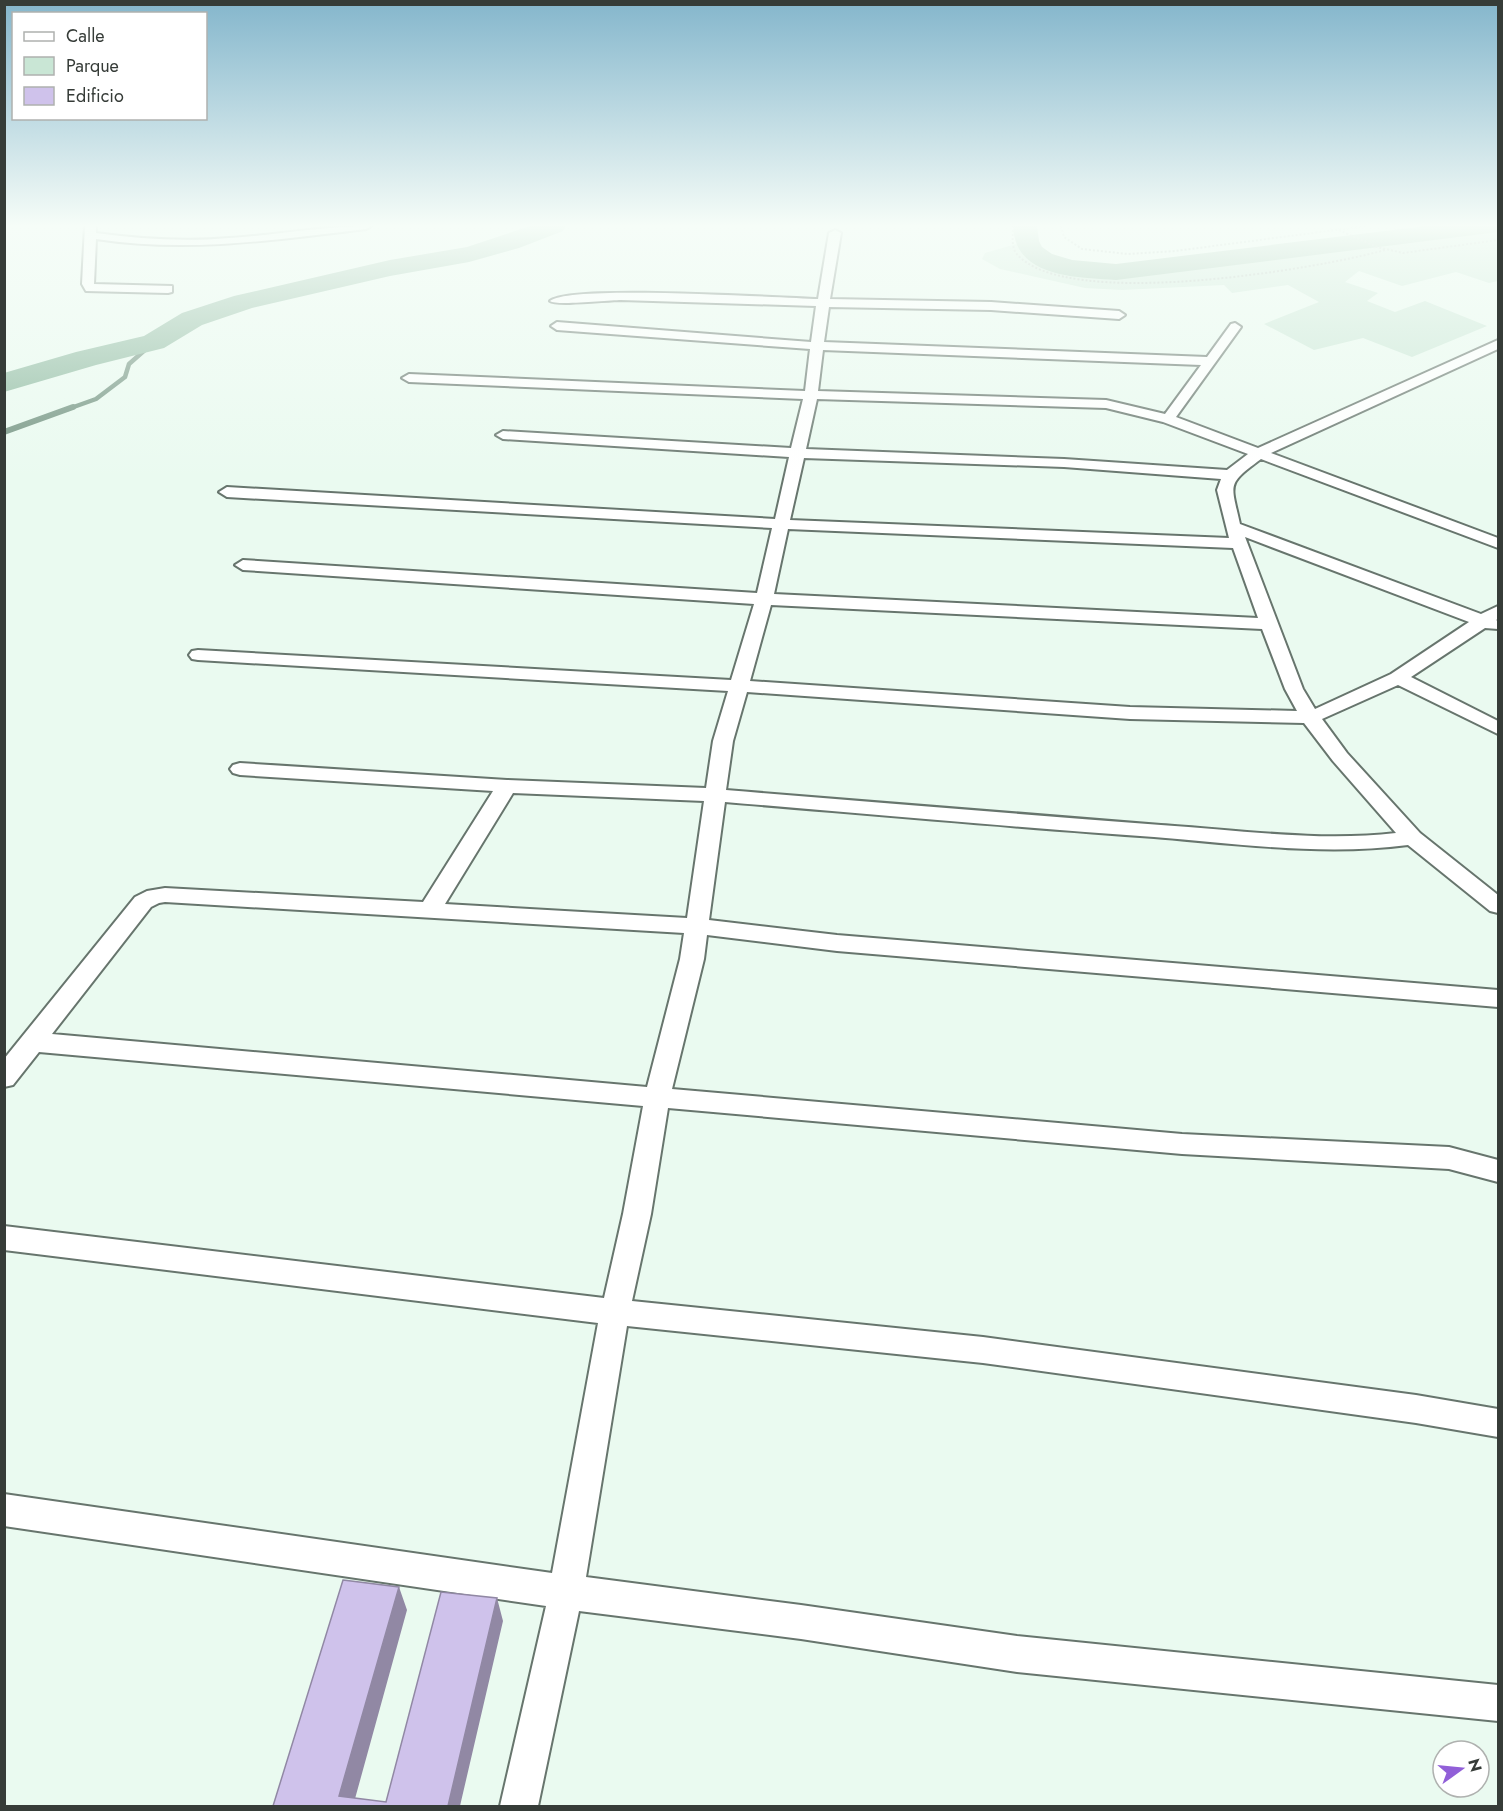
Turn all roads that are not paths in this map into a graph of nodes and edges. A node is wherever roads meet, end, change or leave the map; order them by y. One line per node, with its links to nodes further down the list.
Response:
1 (822, 311): 7 (street)
2 (1055, 311): 3 (street)
3 (1119, 315)
4 (557, 326): 7 (street)
5 (1235, 327): 8 (street)
6 (1498, 344): 13 (street)
7 (817, 346): 8 (street); 10 (street)
8 (1210, 361): 11 (street)
9 (409, 378): 10 (street)
10 (812, 395): 11 (street); 14 (street)
11 (1168, 419): 13 (street)
12 (503, 435): 14 (street)
13 (1261, 452): 15 (street); 19 (street)
14 (798, 453): 15 (street); 17 (street)
15 (1230, 475): 18 (street)
16 (227, 492): 17 (street)
17 (782, 524): 18 (street); 21 (street)
18 (1237, 535): 23 (street); 24 (street)
19 (1498, 543)
20 (243, 565): 21 (street)
21 (764, 598): 23 (street); 27 (street)
22 (1498, 611): 24 (street)
23 (1271, 624): 28 (street)
24 (1490, 624): 26 (street)
25 (198, 655): 27 (street)
26 (1398, 678): 28 (street); 29 (street)
27 (738, 687): 28 (street); 32 (street)
28 (1310, 717): 33 (street)
29 (1498, 728)
30 (240, 769): 31 (street)
31 (507, 786): 32 (street); 35 (street)
32 (715, 795): 33 (street); 36 (street)
33 (1412, 838): 34 (street)
34 (1498, 906)
35 (430, 909): 36 (street); 38 (street)
36 (696, 926): 37 (street); 40 (street)
37 (1498, 999)
38 (34, 1042): 39 (street); 40 (street)
39 (4, 1078)
40 (657, 1099): 41 (street); 43 (street)
41 (1498, 1171)
42 (4, 1238): 43 (street)
43 (615, 1312): 44 (street); 46 (street)
44 (1498, 1423)
45 (4, 1510): 46 (street)
46 (566, 1592): 47 (street); 48 (street)
47 (1498, 1703)
48 (519, 1806)

